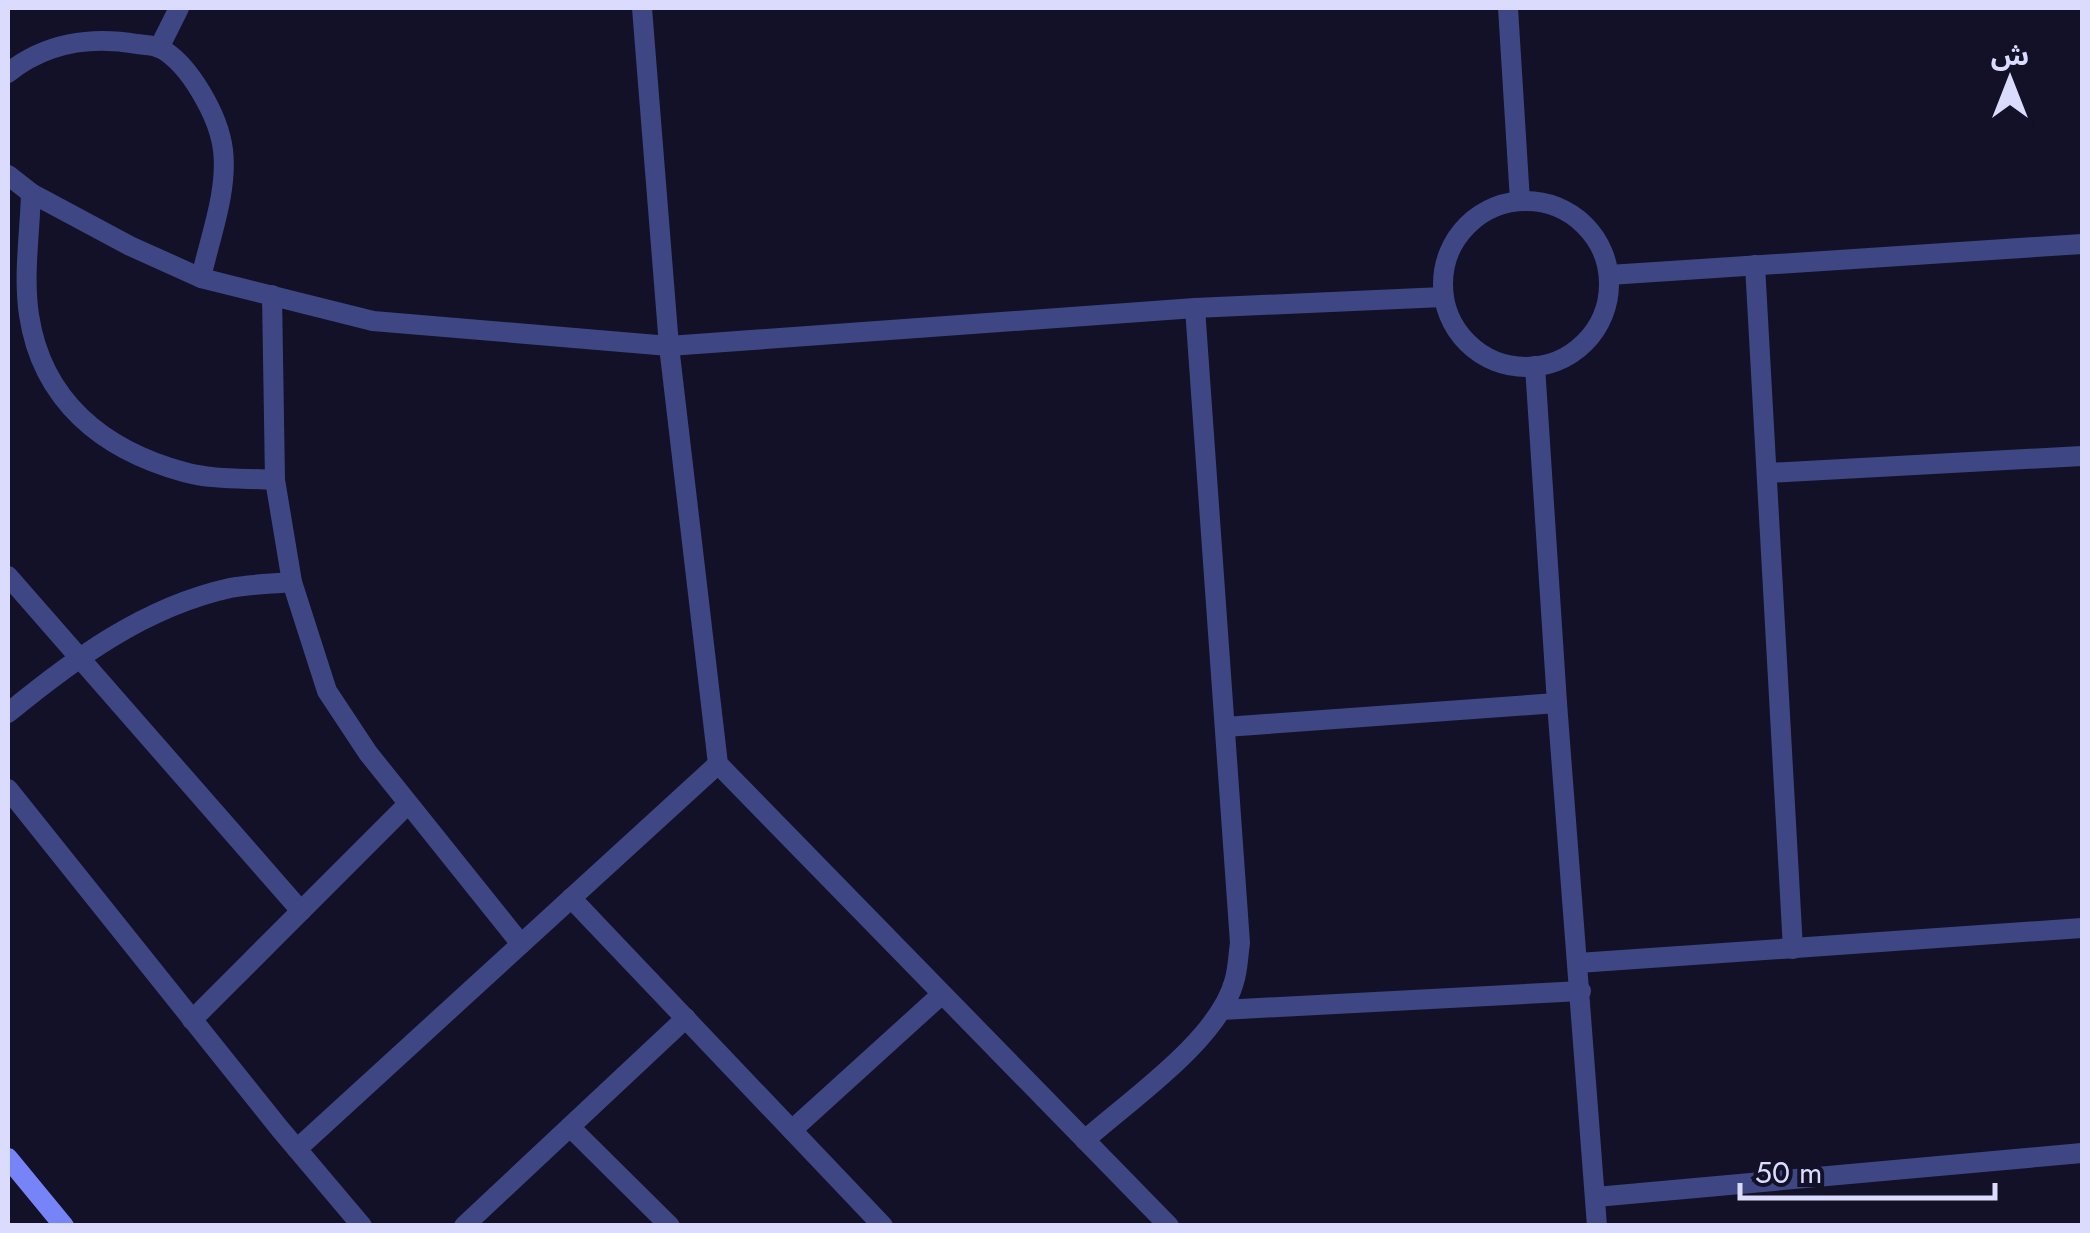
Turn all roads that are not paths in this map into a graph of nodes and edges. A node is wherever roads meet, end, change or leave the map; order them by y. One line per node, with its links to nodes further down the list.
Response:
1 (178, 8): 4 (street)
2 (642, 8): 16 (street)
3 (1508, 8): 8 (street)
4 (160, 48): 5 (street); 12 (street)
5 (8, 73)
6 (8, 175): 7 (street)
7 (31, 193): 12 (street); 20 (street)
8 (1520, 201): 11 (street); 14 (street)
9 (2082, 244): 10 (street)
10 (1756, 265): 11 (street); 19 (street)
11 (1609, 275): 17 (street)
12 (201, 278): 13 (street)
13 (272, 295): 16 (street); 20 (street)
14 (1444, 297): 15 (street); 17 (street)
15 (1194, 308): 16 (street); 26 (street)
16 (670, 346): 27 (street)
17 (1535, 366): 24 (street)
18 (2082, 456): 19 (street)
19 (1767, 474): 34 (street)
20 (275, 480): 22 (street)
21 (8, 576): 23 (street)
22 (292, 582): 23 (street); 29 (street)
23 (76, 658): 25 (street); 31 (street)
24 (1557, 703): 26 (street); 35 (street)
25 (8, 713)
26 (1225, 727): 38 (street)
27 (718, 764): 30 (street); 37 (street)
28 (8, 789): 40 (street)
29 (408, 804): 31 (street); 33 (street)
30 (572, 898): 33 (street); 39 (street)
31 (301, 912): 40 (street)
32 (2082, 928): 34 (street)
33 (521, 944): 44 (street)
34 (1793, 949): 35 (street)
35 (1578, 964): 36 (street)
36 (1580, 991): 38 (street); 47 (street)
37 (942, 994): 42 (street); 43 (street)
38 (1222, 1010): 43 (street)
39 (686, 1018): 41 (street); 42 (street)
40 (192, 1020): 44 (street)
41 (570, 1126): 51 (street); 52 (street)
42 (792, 1130): 53 (street)
43 (1085, 1140): 48 (street)
44 (297, 1149): 50 (street)
45 (2082, 1153): 47 (street)
46 (8, 1158): 49 (street)
47 (1596, 1197): 54 (street)
48 (1165, 1224)
49 (64, 1226)
50 (362, 1226)
51 (464, 1226)
52 (670, 1226)
53 (883, 1226)
54 (1597, 1226)

